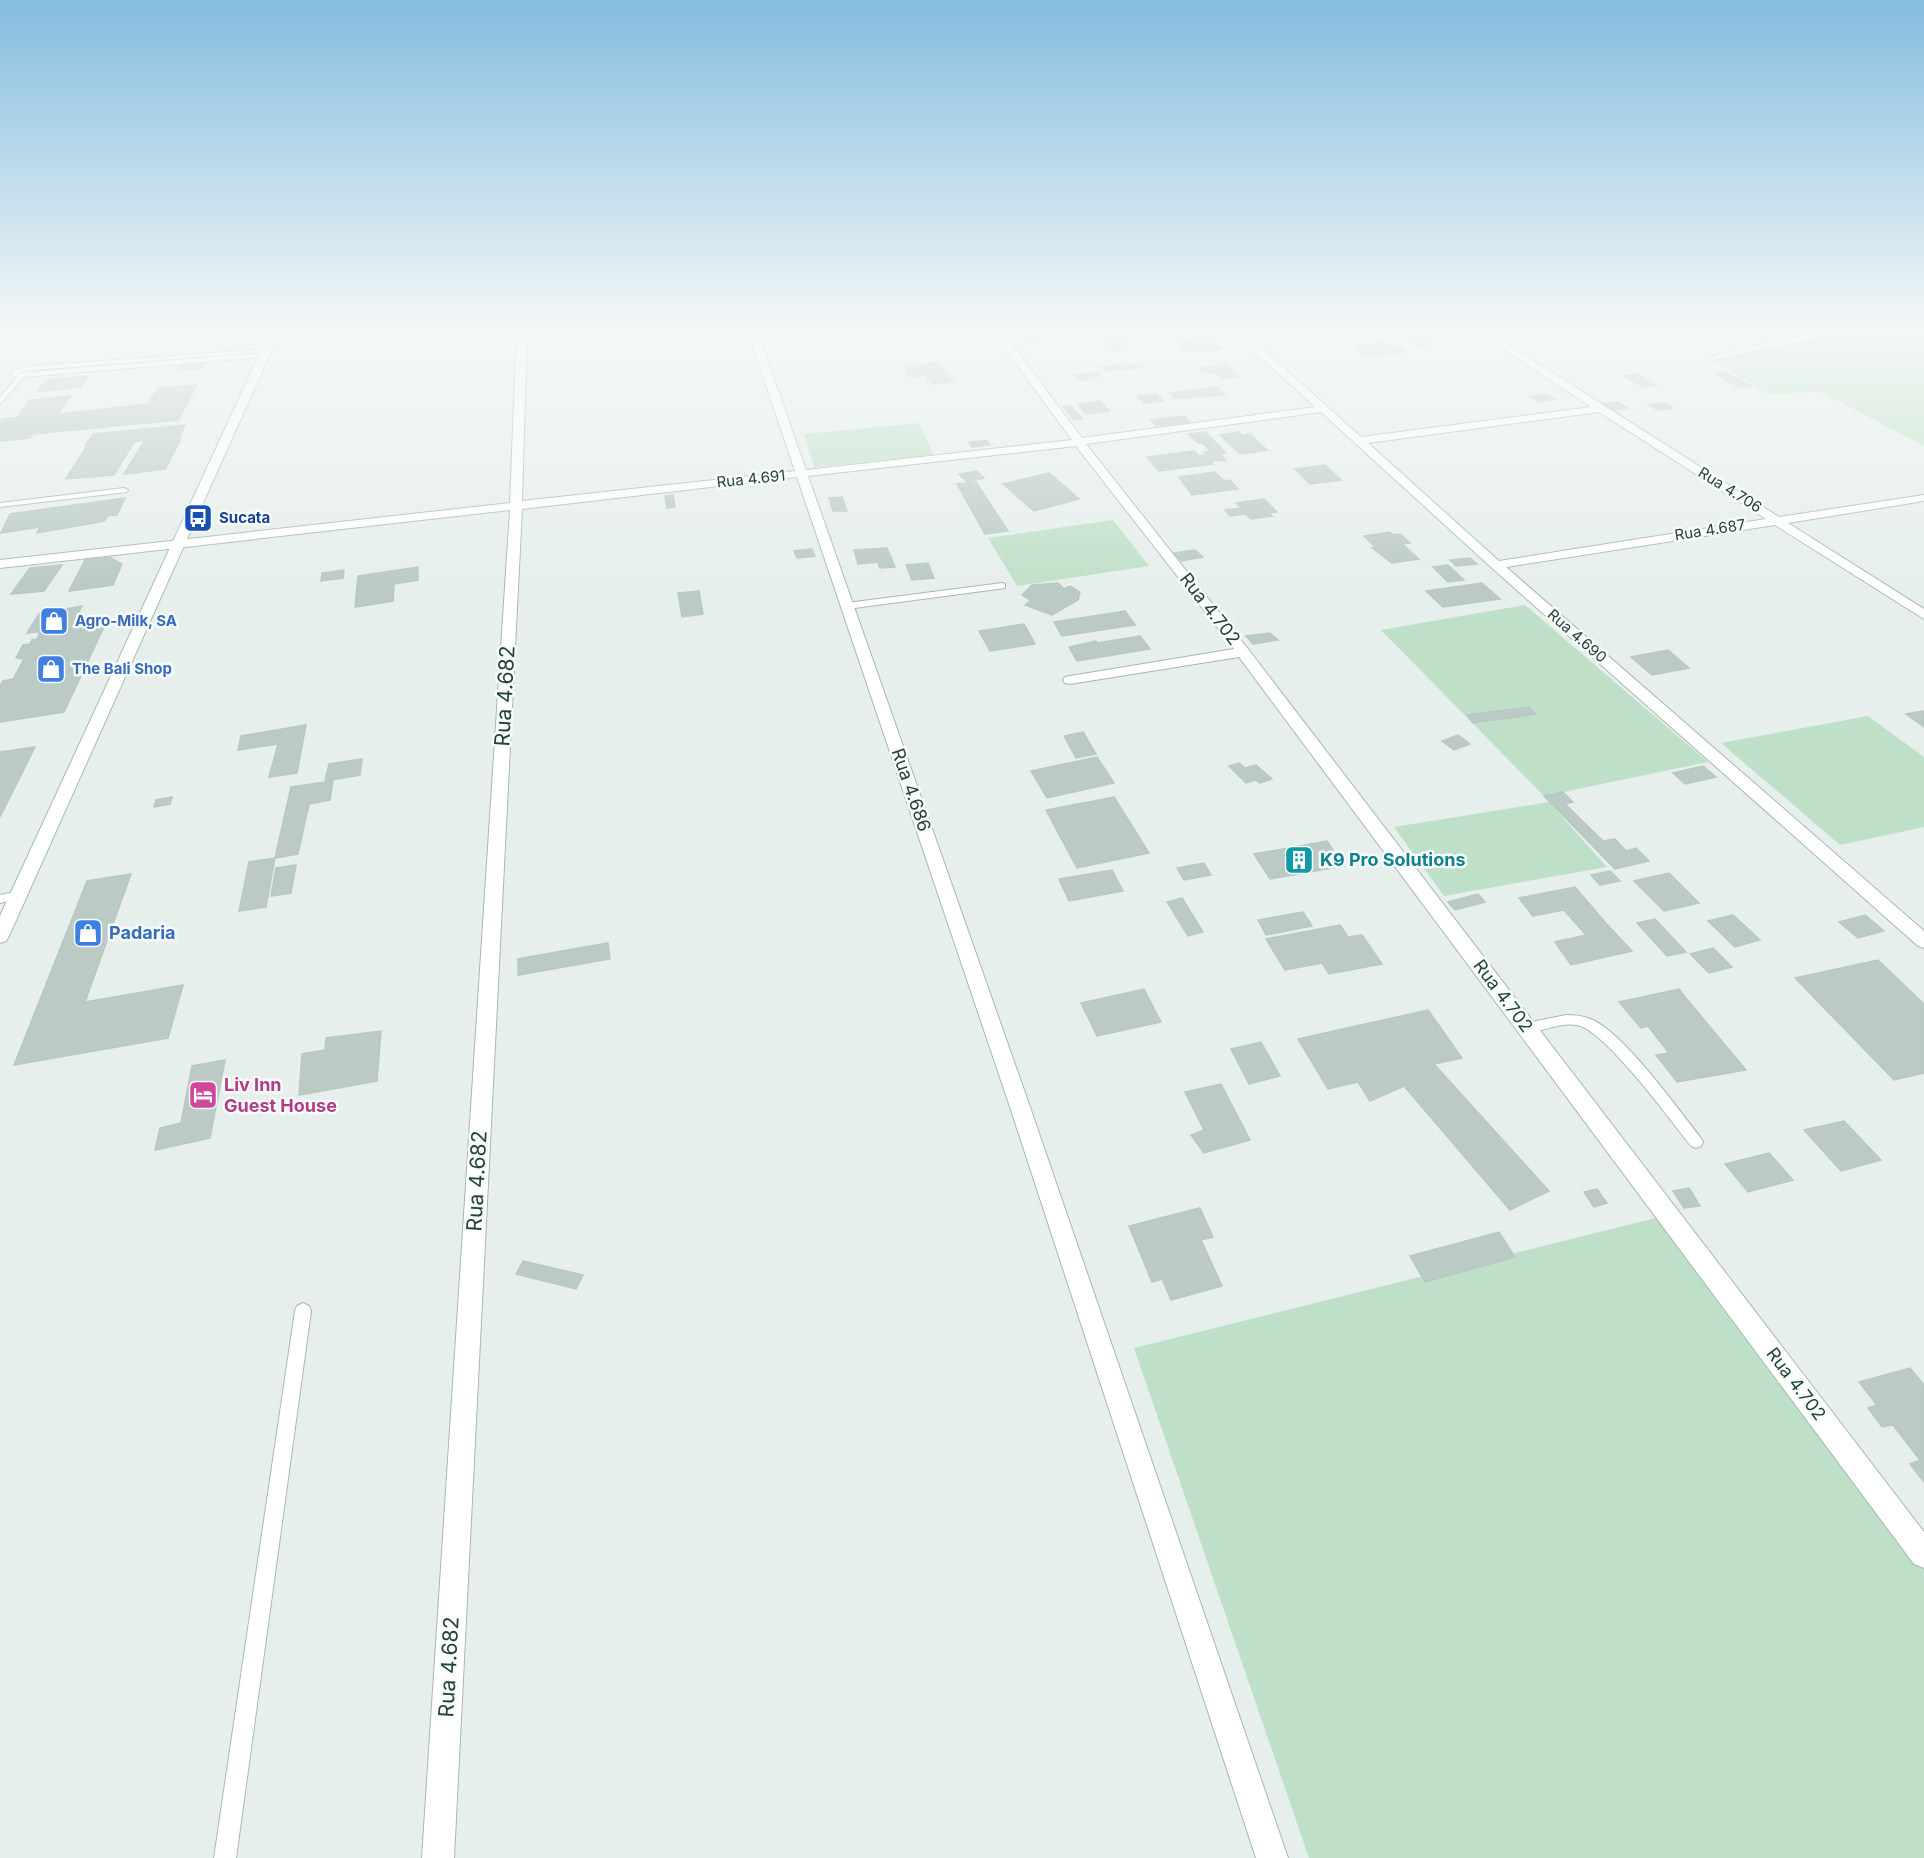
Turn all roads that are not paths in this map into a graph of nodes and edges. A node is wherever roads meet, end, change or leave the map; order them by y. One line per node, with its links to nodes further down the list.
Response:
1 (238, 414): 17 (street)
2 (519, 414): 14 (street, Rua 4.682)
3 (781, 414): 11 (street, Rua 4.686)
4 (1058, 414): 10 (street, Rua 4.702)
5 (1287, 414): 10 (street, Rua 4.691)
6 (1327, 414): 9 (street, Rua 4.690)
7 (1564, 414): 9 (street)
8 (1607, 414): 16 (street, Rua 4.706)
9 (1358, 441): 19 (street, Rua 4.690)
10 (1079, 442): 11 (street, Rua 4.691); 23 (street, Rua 4.702)
11 (801, 473): 14 (street, Rua 4.691); 21 (street, Rua 4.686)
12 (124, 490): 15 (lane)
13 (1924, 498): 16 (street, Rua 4.687)
14 (516, 505): 17 (street, Rua 4.691); 34 (street, Rua 4.682)
15 (0, 506)
16 (1777, 519): 19 (street, Rua 4.687); 22 (street, Rua 4.706)
17 (179, 545): 18 (street, Rua 4.691); 25 (street)
18 (0, 564)
19 (1496, 565): 28 (street, Rua 4.690)
20 (1002, 586): 21 (lane)
21 (848, 606): 35 (street, Rua 4.686)
22 (1924, 615)
23 (1243, 652): 24 (street); 29 (street, Rua 4.702)
24 (1070, 680)
25 (19, 895): 26 (lane); 27 (street)
26 (0, 899)
27 (0, 936)
28 (1924, 941)
29 (1527, 1028): 30 (lane); 32 (street, Rua 4.702)
30 (1696, 1142)
31 (303, 1311): 33 (lane)
32 (1924, 1554)
33 (225, 1858)
34 (438, 1858)
35 (1272, 1858)

